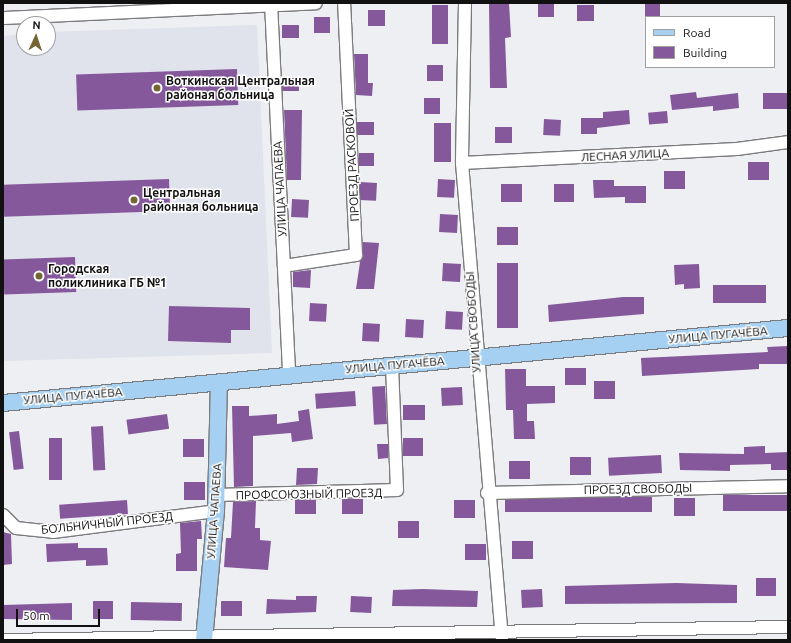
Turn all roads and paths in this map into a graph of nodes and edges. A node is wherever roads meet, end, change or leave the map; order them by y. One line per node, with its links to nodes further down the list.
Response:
1 (316, 3): 4 (street)
2 (344, 3): 8 (street, ПРОЕЗД РАСКОВОЙ)
3 (465, 3): 7 (street, УЛИЦА СВОБОДЫ)
4 (271, 5): 5 (street); 8 (street, УЛИЦА ЧАПАЕВА)
5 (3, 18)
6 (788, 142): 7 (street, ЛЕСНАЯ УЛИЦА)
7 (462, 163): 10 (street, УЛИЦА СВОБОДЫ)
8 (284, 266): 12 (street, УЛИЦА ЧАПАЕВА)
9 (788, 328): 10 (main road, УЛИЦА ПУГАЧЁВА)
10 (476, 358): 11 (main road, УЛИЦА ПУГАЧЁВА); 16 (street, УЛИЦА СВОБОДЫ)
11 (392, 366): 12 (main road, УЛИЦА ПУГАЧЁВА); 17 (street, ПРОФСОЮЗНЫЙ ПРОЕЗД)
12 (289, 375): 13 (main road, УЛИЦА ПУГАЧЁВА)
13 (219, 383): 14 (main road, УЛИЦА ПУГАЧЁВА); 17 (main road, УЛИЦА ЧАПАЕВА)
14 (3, 403)
15 (788, 486): 16 (street, ПРОЕЗД СВОБОДЫ)
16 (487, 493): 21 (street, УЛИЦА СВОБОДЫ)
17 (216, 495): 18 (main road, УЛИЦА ЧАПАЕВА)
18 (216, 511): 19 (street, БОЛЬНИЧНЫЙ ПРОЕЗД); 22 (main road, УЛИЦА ЧАПАЕВА)
19 (3, 515)
20 (788, 627): 21 (street)
21 (501, 636): 22 (street)
22 (204, 639): 23 (street)
23 (3, 640)

